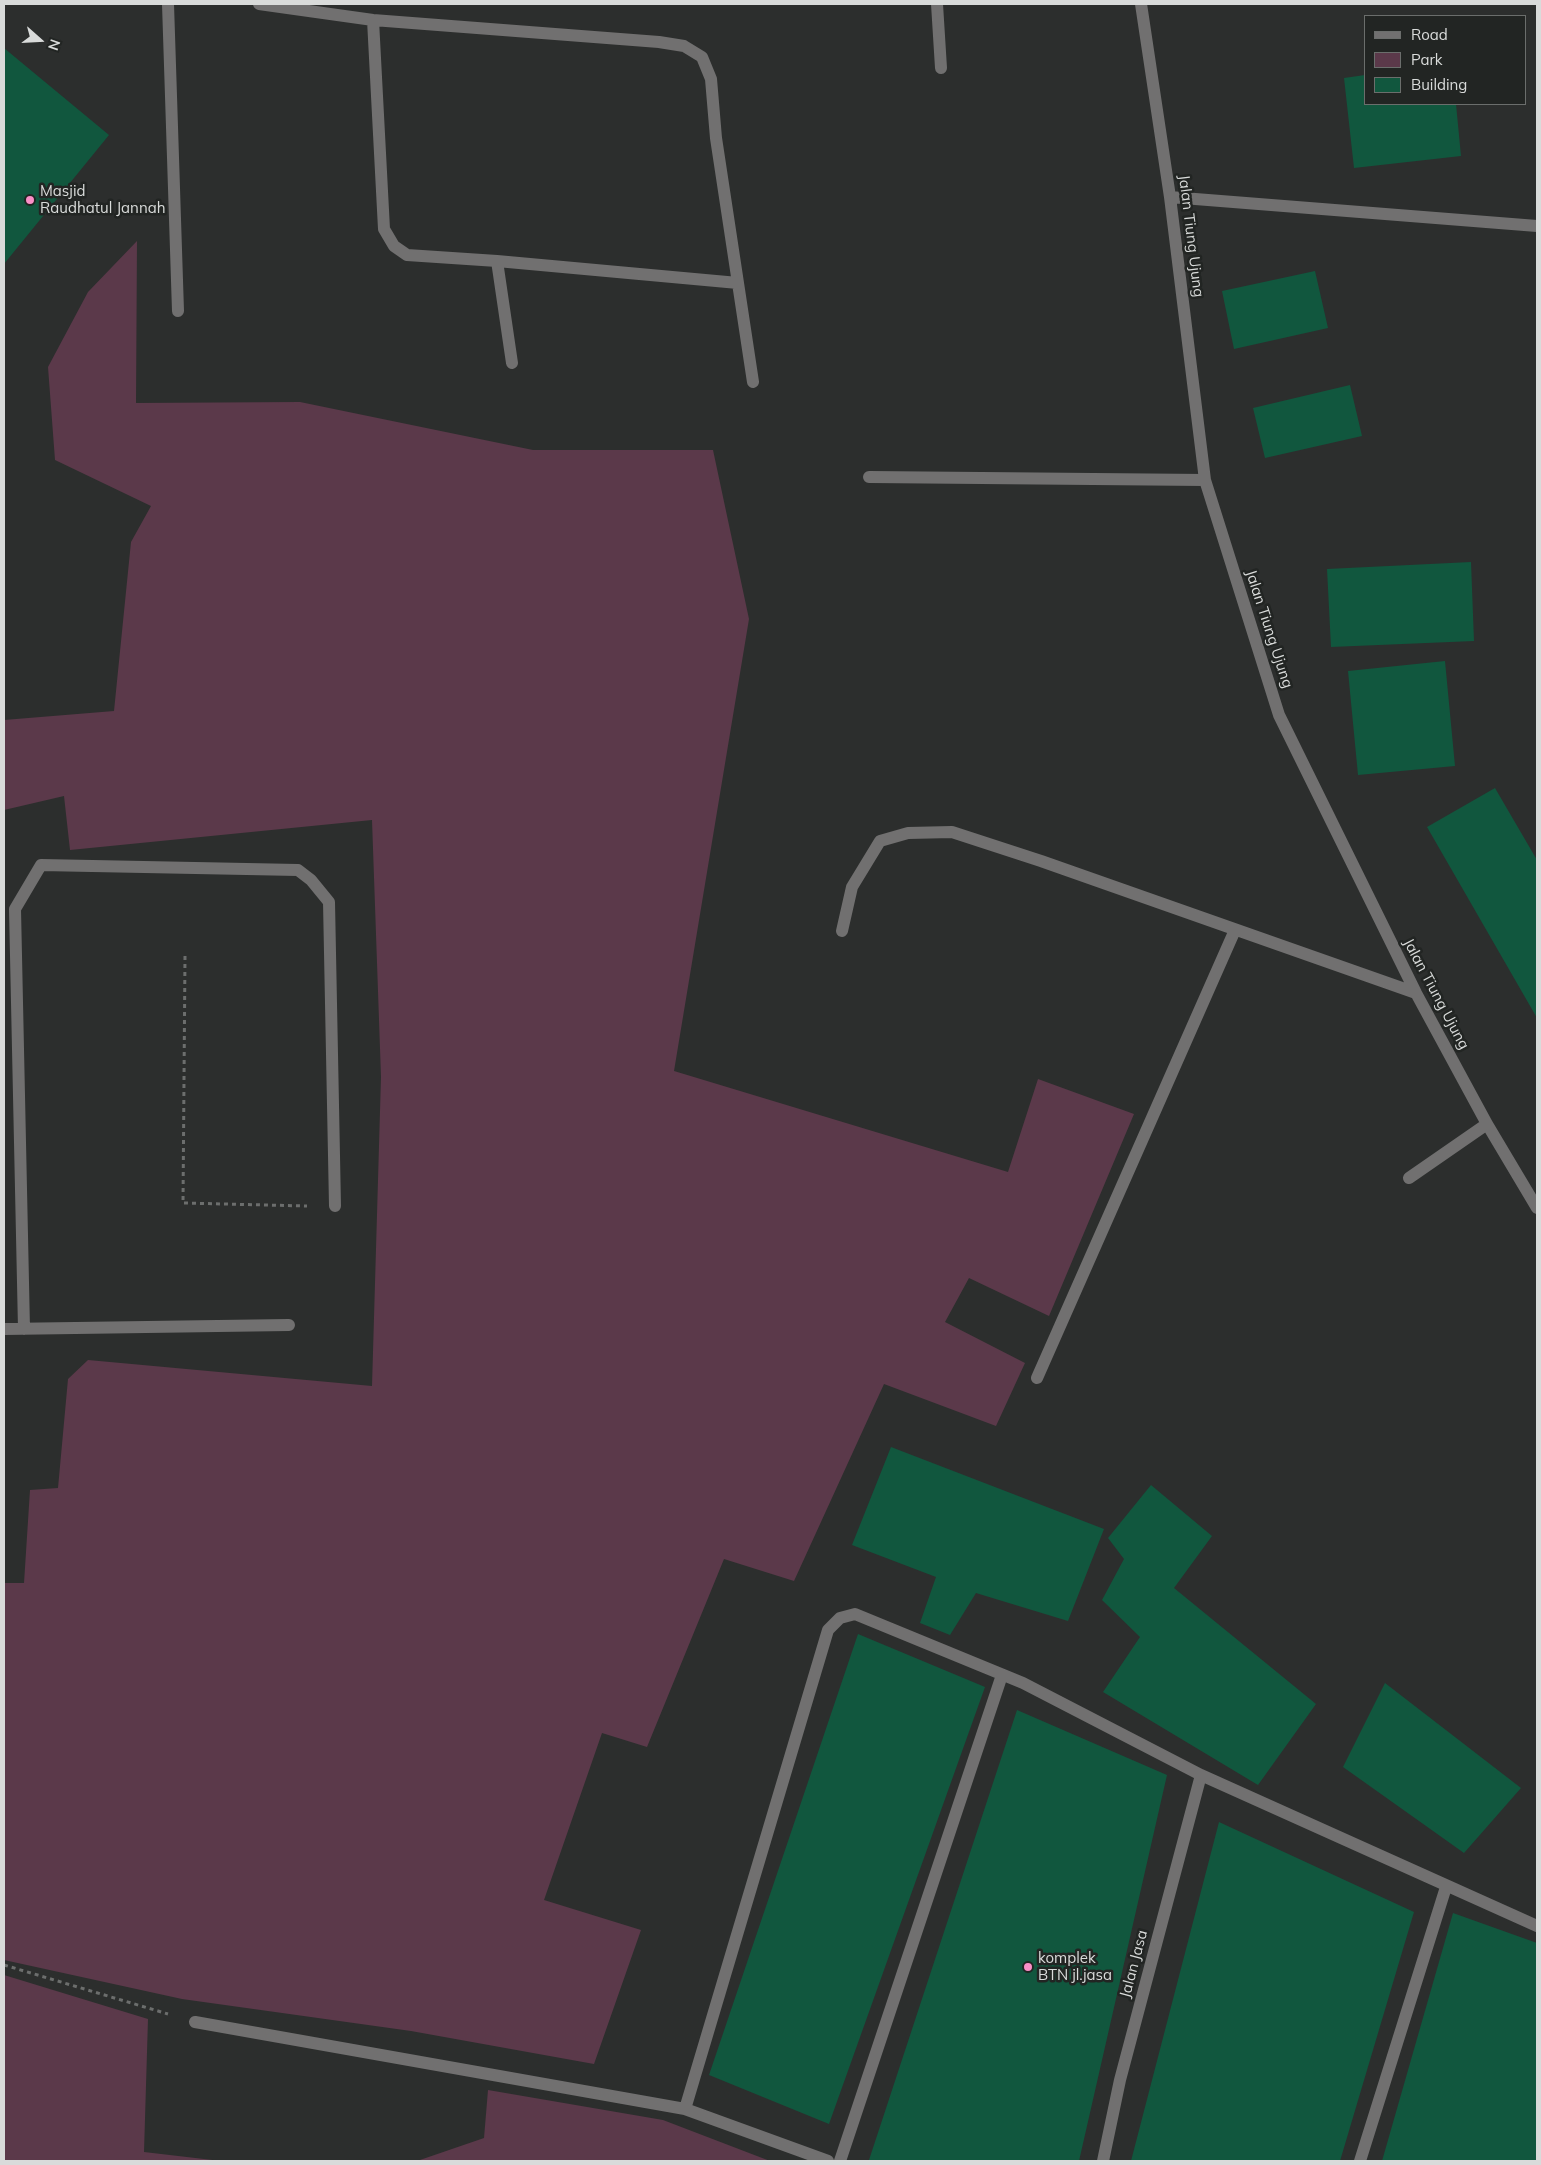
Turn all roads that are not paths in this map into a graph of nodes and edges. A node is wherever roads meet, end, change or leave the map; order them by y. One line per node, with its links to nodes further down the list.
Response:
1 (168, 4): 11 (street)
2 (259, 4): 5 (street)
3 (937, 4): 6 (street)
4 (1141, 4): 7 (street, Jalan Tiung Ujung)
5 (373, 20): 9 (street); 10 (street)
6 (941, 68)
7 (1170, 197): 8 (street); 15 (street, Jalan Tiung Ujung)
8 (1537, 226)
9 (497, 261): 10 (street); 12 (street)
10 (738, 283): 13 (street)
11 (178, 311)
12 (512, 363)
13 (753, 382)
14 (869, 477): 15 (street)
15 (1205, 480): 18 (street, Jalan Tiung Ujung)
16 (1235, 930): 17 (street); 18 (street); 26 (street)
17 (842, 931)
18 (1416, 993): 19 (street, Jalan Tiung Ujung)
19 (1487, 1124): 20 (street); 22 (street, Jalan Tiung Ujung)
20 (1409, 1178)
21 (335, 1206): 25 (street)
22 (1537, 1208)
23 (289, 1325): 25 (street)
24 (4, 1329): 25 (street)
25 (24, 1329)
26 (1037, 1378)
27 (1002, 1675): 28 (street); 32 (street); 34 (street)
28 (1201, 1775): 29 (street); 35 (street, Jalan Jasa)
29 (1446, 1887): 30 (street); 36 (street)
30 (1537, 1926)
31 (195, 2022): 32 (street)
32 (685, 2109): 33 (street)
33 (828, 2161)
34 (840, 2161)
35 (1102, 2161)
36 (1360, 2161)

